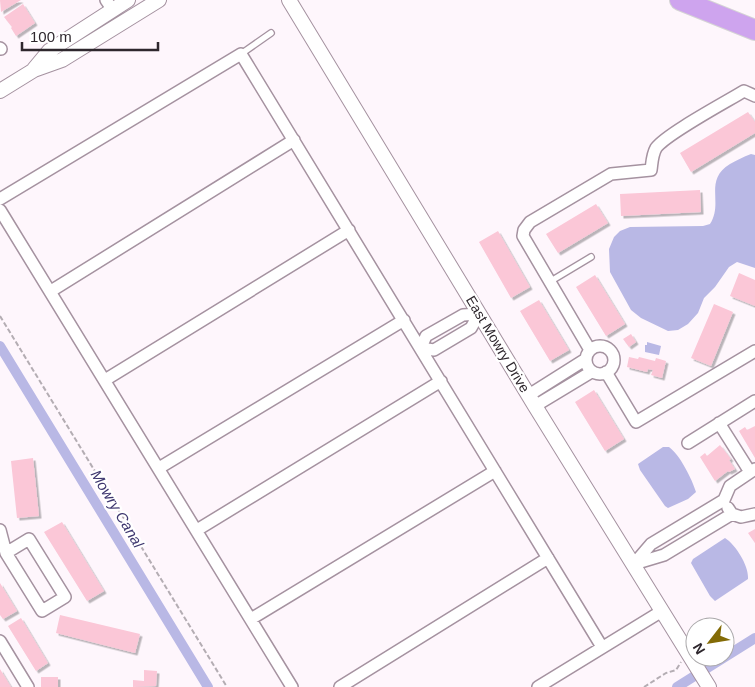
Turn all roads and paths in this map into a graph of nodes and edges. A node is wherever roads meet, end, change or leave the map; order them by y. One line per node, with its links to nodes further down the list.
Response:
1 (128, 0): 5 (street)
2 (158, 0): 9 (street)
3 (289, 0): 19 (street, East Mowry Drive)
4 (680, 0): 6 (highway)
5 (109, 5): 9 (street)
6 (755, 30)
7 (271, 33): 8 (lane)
8 (241, 54): 12 (street); 13 (street)
9 (34, 70): 10 (street)
10 (0, 91)
11 (755, 96): 17 (street)
12 (294, 140): 15 (street); 18 (street)
13 (0, 199)
14 (0, 210): 18 (street)
15 (349, 230): 21 (street); 29 (street)
16 (591, 257): 17 (lane)
17 (551, 281): 26 (street)
18 (51, 291): 29 (street)
19 (479, 314): 22 (street); 23 (street); 31 (street, East Mowry Drive)
20 (0, 316): 55 (path)
21 (404, 320): 24 (street); 35 (street)
22 (446, 325): 23 (street); 24 (street)
23 (454, 338): 24 (street)
24 (421, 348): 30 (street)
25 (755, 351): 28 (street)
26 (588, 354): 27 (street); 28 (street); 31 (street)
27 (591, 371): 28 (street); 31 (street)
28 (606, 372)
29 (105, 380): 35 (street)
30 (441, 381): 36 (street); 42 (street)
31 (532, 401): 45 (street, East Mowry Drive)
32 (755, 402): 33 (street)
33 (720, 423): 34 (street); 37 (street)
34 (688, 443)
35 (159, 468): 42 (street)
36 (496, 471): 44 (street); 47 (street)
37 (753, 471): 38 (street)
38 (724, 500): 39 (street); 45 (street)
39 (732, 514): 40 (street); 45 (street)
40 (755, 514)
41 (0, 530): 43 (street)
42 (197, 530): 47 (street)
43 (6, 552): 43 (street)
44 (548, 558): 49 (street); 57 (street)
45 (633, 565): 46 (street, East Mowry Drive)
46 (662, 611): 49 (street); 50 (street, East Mowry Drive)
47 (251, 619): 56 (street)
48 (0, 641): 54 (street)
49 (602, 648): 58 (street)
50 (685, 653)
51 (685, 663): 59 (path)
52 (694, 667): 53 (street, East Mowry Drive)
53 (708, 685)
54 (28, 687)
55 (227, 687)
56 (292, 687)
57 (340, 687)
58 (538, 687)
59 (644, 687)

